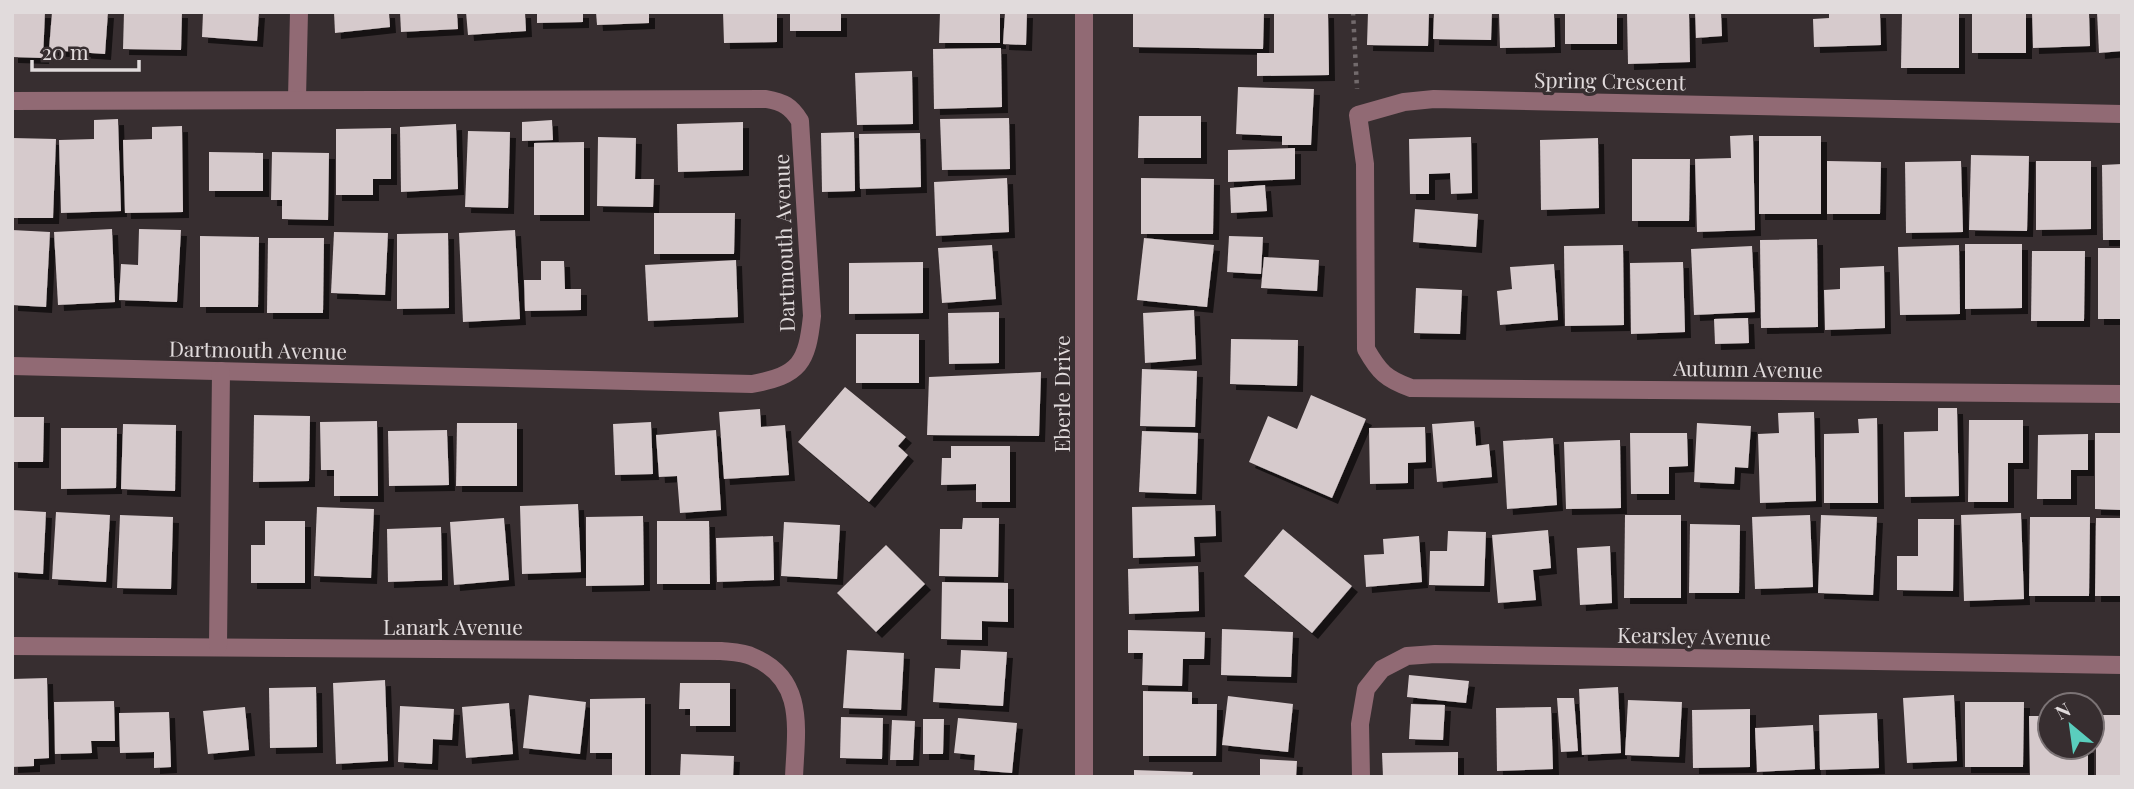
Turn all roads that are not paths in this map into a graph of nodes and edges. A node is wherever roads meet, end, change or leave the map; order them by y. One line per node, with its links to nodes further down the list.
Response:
1 (299, 12): 3 (street)
2 (1084, 12): 14 (street, Eberle Drive)
3 (297, 98): 4 (street, Dartmouth Avenue); 8 (street, Dartmouth Avenue)
4 (12, 101)
5 (2122, 114): 7 (street, Spring Crescent)
6 (12, 366): 8 (street, Dartmouth Avenue)
7 (1378, 370): 9 (street, Autumn Avenue)
8 (221, 371): 11 (street)
9 (2122, 394)
10 (12, 646): 11 (street, Lanark Avenue)
11 (218, 646): 13 (street, Lanark Avenue)
12 (2122, 664): 15 (street, Kearsley Avenue)
13 (793, 777)
14 (1084, 777)
15 (1361, 777)

